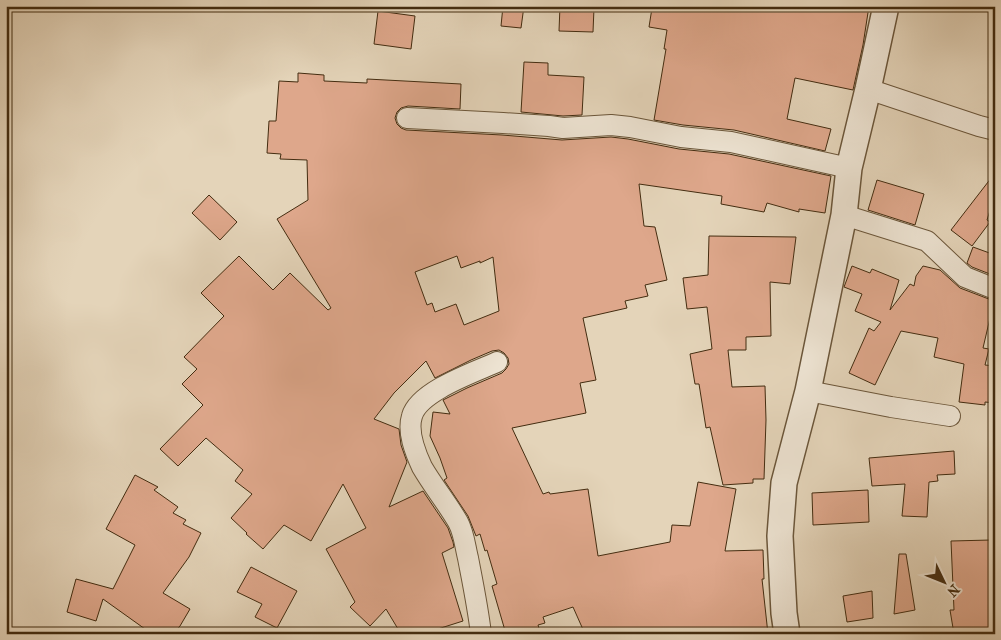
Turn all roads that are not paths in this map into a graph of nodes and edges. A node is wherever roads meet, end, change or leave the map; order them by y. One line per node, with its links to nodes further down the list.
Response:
1 (886, 6): 2 (street)
2 (868, 89): 4 (street); 5 (street)
3 (407, 118): 5 (street)
4 (995, 130)
5 (849, 168): 6 (street)
6 (844, 215): 7 (street); 9 (street)
7 (995, 290)
8 (497, 362): 11 (street)
9 (808, 391): 10 (street); 12 (street)
10 (950, 416)
11 (481, 634)
12 (788, 634)

